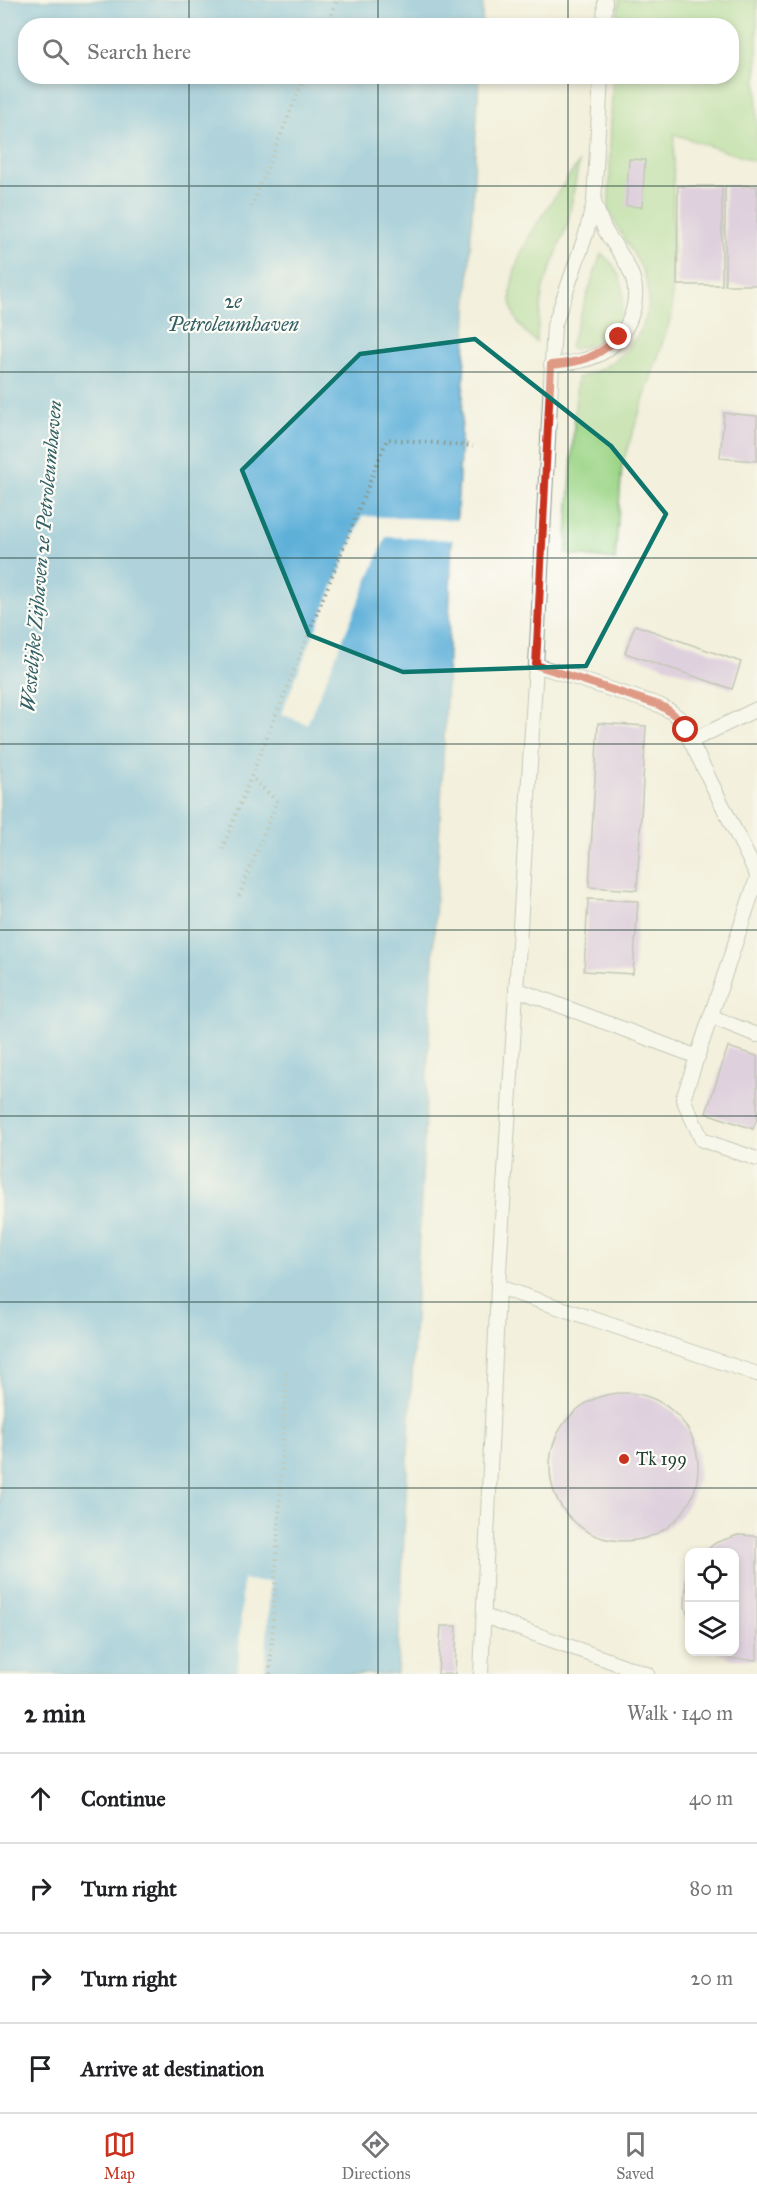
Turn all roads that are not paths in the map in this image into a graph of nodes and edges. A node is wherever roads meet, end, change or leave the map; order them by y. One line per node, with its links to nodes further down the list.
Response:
1 (605, 0): 2 (lane)
2 (604, 18)
3 (601, 84): 4 (lane)
4 (594, 202): 5 (lane); 5 (lane)
5 (551, 365): 6 (lane)
6 (536, 665): 8 (lane); 10 (lane)
7 (757, 709): 8 (lane)
8 (692, 741): 9 (lane)
9 (757, 877): 11 (lane)
10 (516, 989): 13 (lane); 15 (lane)
11 (712, 1017): 12 (lane); 13 (lane)
12 (757, 1035)
13 (698, 1057): 14 (lane)
14 (757, 1159)
15 (498, 1287): 16 (lane); 17 (lane)
16 (757, 1374)
17 (484, 1616): 18 (lane); 19 (lane)
18 (480, 1674)
19 (647, 1674)

